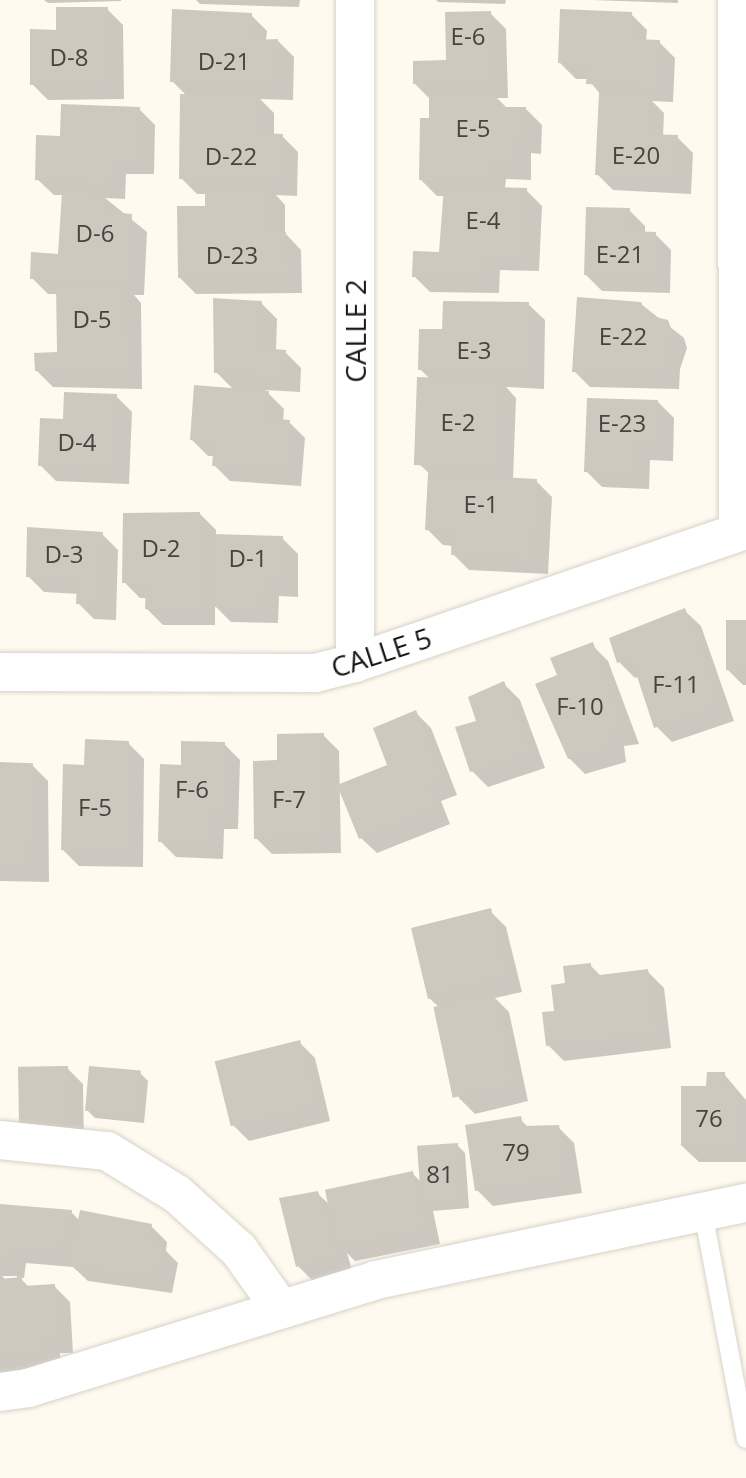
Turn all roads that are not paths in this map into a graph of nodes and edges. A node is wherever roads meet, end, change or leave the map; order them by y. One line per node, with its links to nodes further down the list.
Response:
1 (355, 0): 4 (street, CALLE 2)
2 (737, 0): 3 (street)
3 (742, 530): 4 (street, CALLE 5)
4 (355, 663): 5 (street, CALLE 5)
5 (0, 672)
6 (0, 1140): 9 (street)
7 (746, 1203): 8 (street)
8 (703, 1212): 9 (street); 11 (lane)
9 (281, 1309): 10 (street)
10 (0, 1392)
11 (746, 1439)

